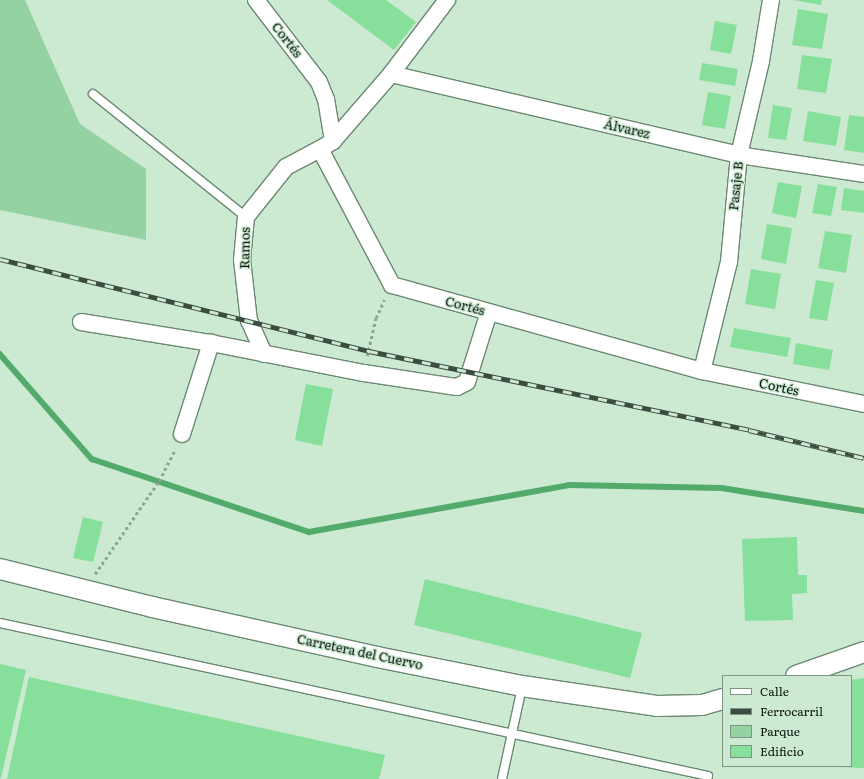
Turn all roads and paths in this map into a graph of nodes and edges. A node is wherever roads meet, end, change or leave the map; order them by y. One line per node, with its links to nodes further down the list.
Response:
1 (256, 0): 6 (street, Cortés)
2 (447, 0): 4 (street, Ramos)
3 (771, 0): 7 (street, Pasaje B)
4 (392, 74): 6 (street, Ramos); 7 (street, Álvarez)
5 (93, 94): 9 (lane)
6 (326, 145): 9 (street, Ramos); 10 (street, Cortés)
7 (739, 155): 8 (street, Álvarez); 15 (street, Pasaje B)
8 (864, 174)
9 (246, 217): 14 (street, Ramos)
10 (392, 286): 11 (street, Cortés); 16 (path)
11 (489, 312): 15 (street, Cortés); 16 (street)
12 (80, 322): 13 (street)
13 (211, 343): 14 (street); 18 (street)
14 (264, 354): 16 (street)
15 (702, 371): 17 (street, Cortés)
16 (364, 373)
17 (864, 404)
18 (182, 434): 20 (path)
19 (0, 569): 20 (street, Carretera del Cuervo)
20 (84, 590): 24 (street, Carretera del Cuervo)
21 (0, 623): 26 (lane)
22 (864, 652): 23 (street)
23 (799, 675)
24 (522, 686): 25 (street, Carretera del Cuervo); 26 (lane)
25 (722, 699)
26 (512, 734): 27 (lane); 28 (lane)
27 (502, 779)
28 (707, 779)

